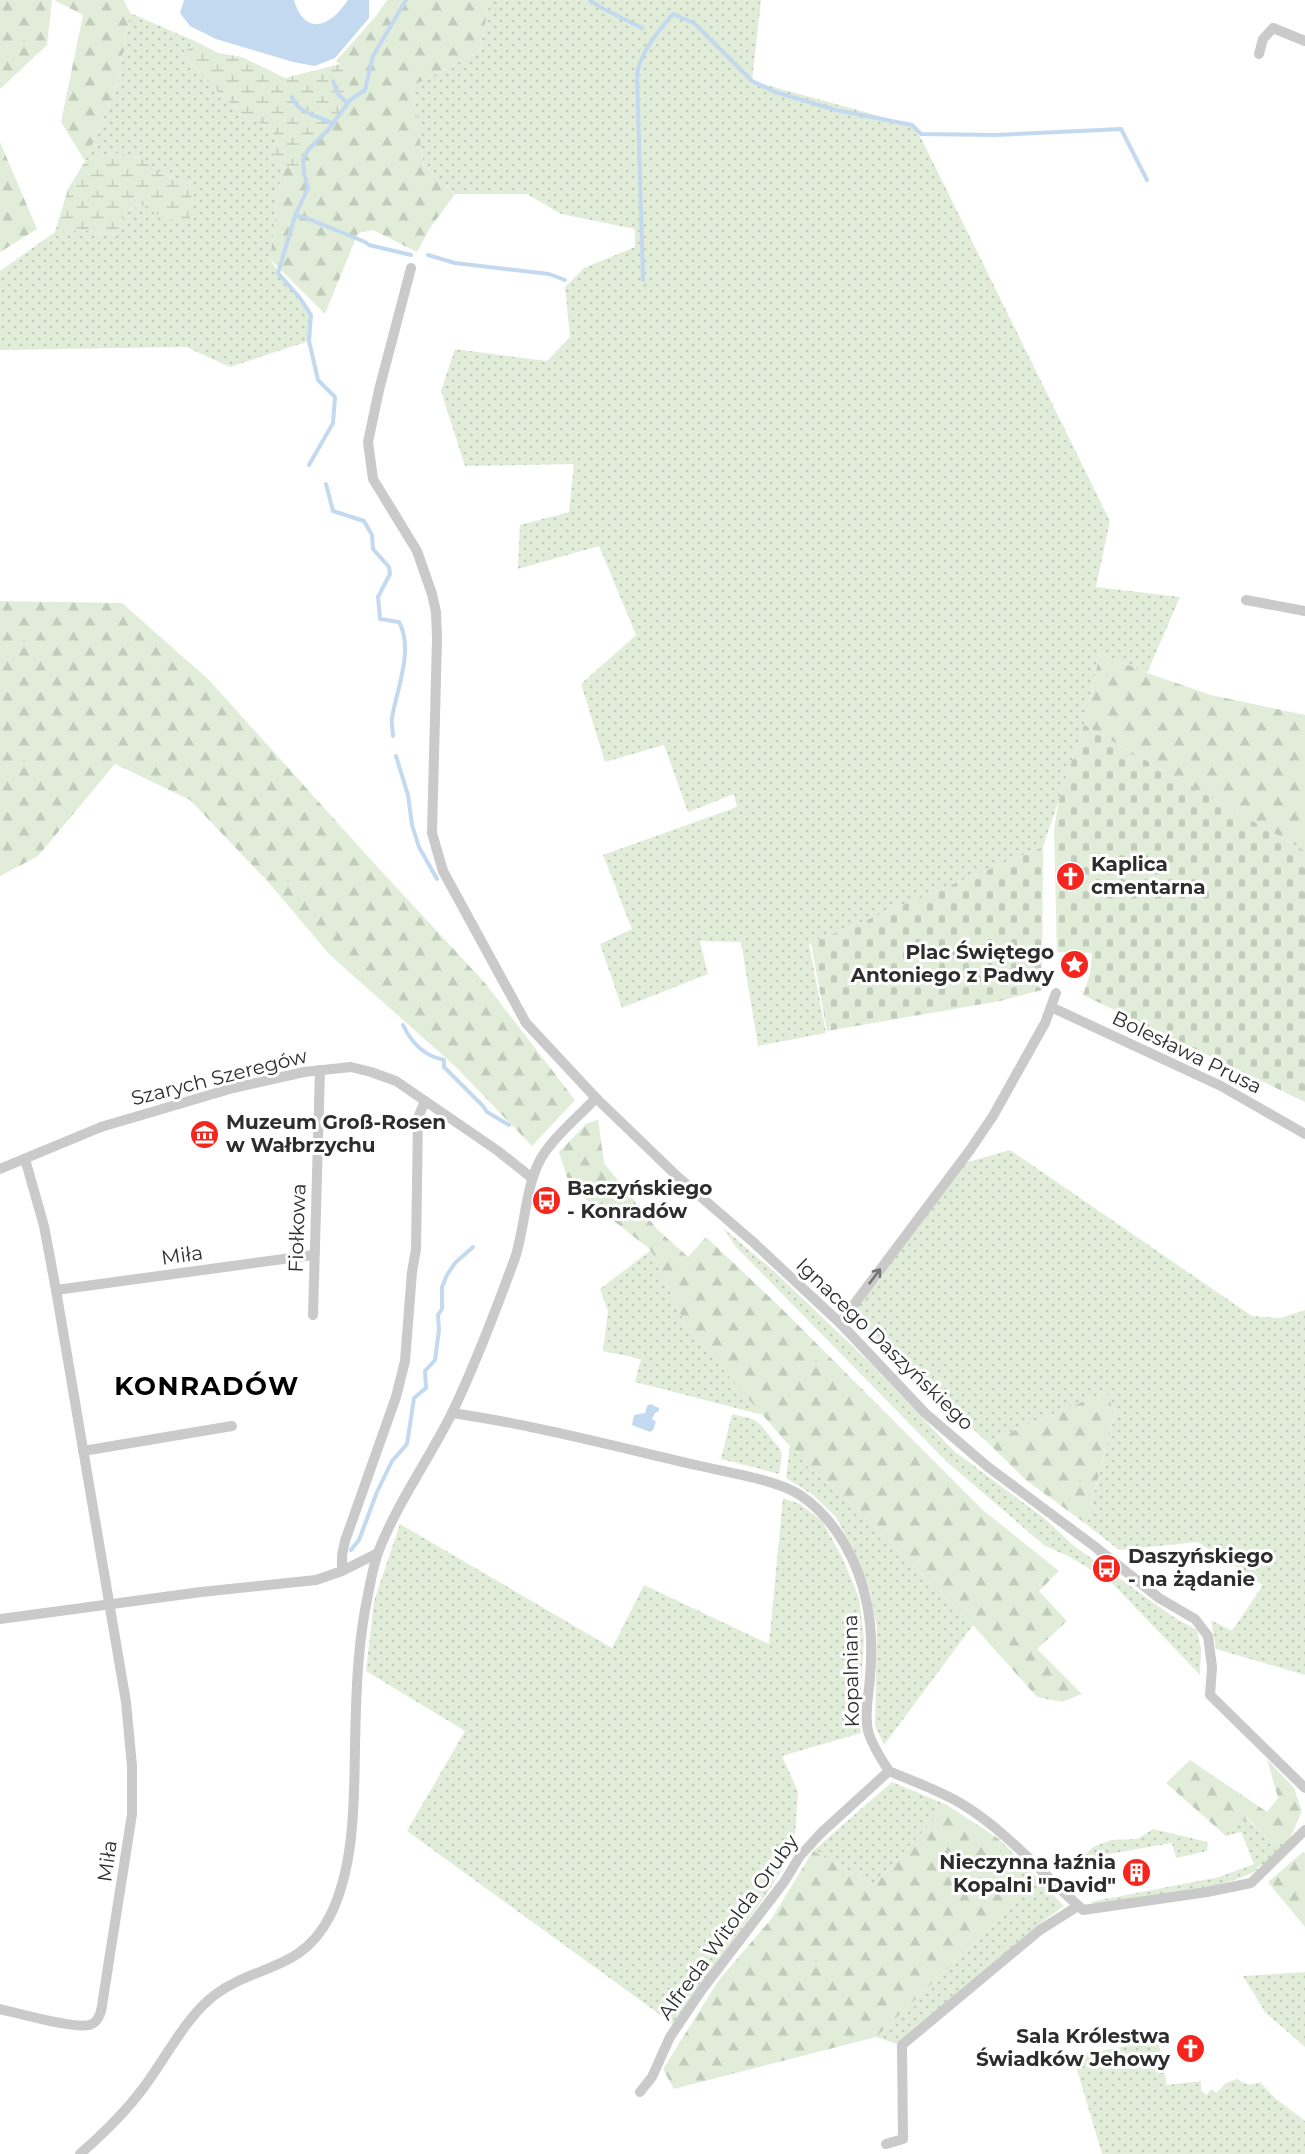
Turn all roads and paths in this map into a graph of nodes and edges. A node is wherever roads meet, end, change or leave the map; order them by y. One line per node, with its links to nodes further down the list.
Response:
1 (1305, 41): 2 (street)
2 (1259, 54)
3 (411, 268): 9 (street, Ignacego Daszyńskiego)
4 (1246, 600): 5 (street)
5 (1305, 611)
6 (1056, 993): 7 (street)
7 (1051, 1007): 11 (street, Bolesława Prusa); 18 (street, one-way to 7)
8 (320, 1070): 10 (street, Szarych Szeregów); 12 (street, Szarych Szeregów); 15 (street, Fiołkowa)
9 (596, 1098): 14 (street); 18 (street, Ignacego Daszyńskiego)
10 (425, 1101): 14 (street, Szarych Szeregów); 23 (street)
11 (1305, 1134)
12 (25, 1159): 13 (street, Szarych Szeregów); 16 (street, Miła)
13 (0, 1169)
14 (532, 1178): 19 (street)
15 (313, 1255): 16 (street, Miła); 17 (street, Fiołkowa)
16 (56, 1290): 21 (street, Miła)
17 (313, 1315)
18 (840, 1323): 27 (street, Ignacego Daszyńskiego)
19 (452, 1413): 22 (street); 26 (street, Kopalniana)
20 (232, 1426): 21 (street)
21 (83, 1450): 24 (street, Miła)
22 (378, 1553): 23 (street); 33 (street)
23 (342, 1571): 24 (street)
24 (109, 1605): 25 (street); 30 (street, Miła)
25 (0, 1619)
26 (889, 1771): 29 (street); 31 (street, Alfreda Witolda Oruby)
27 (1305, 1788)
28 (1305, 1830): 29 (street)
29 (1078, 1906): 32 (street)
30 (0, 2010)
31 (640, 2092)
32 (886, 2144)
33 (80, 2154)

